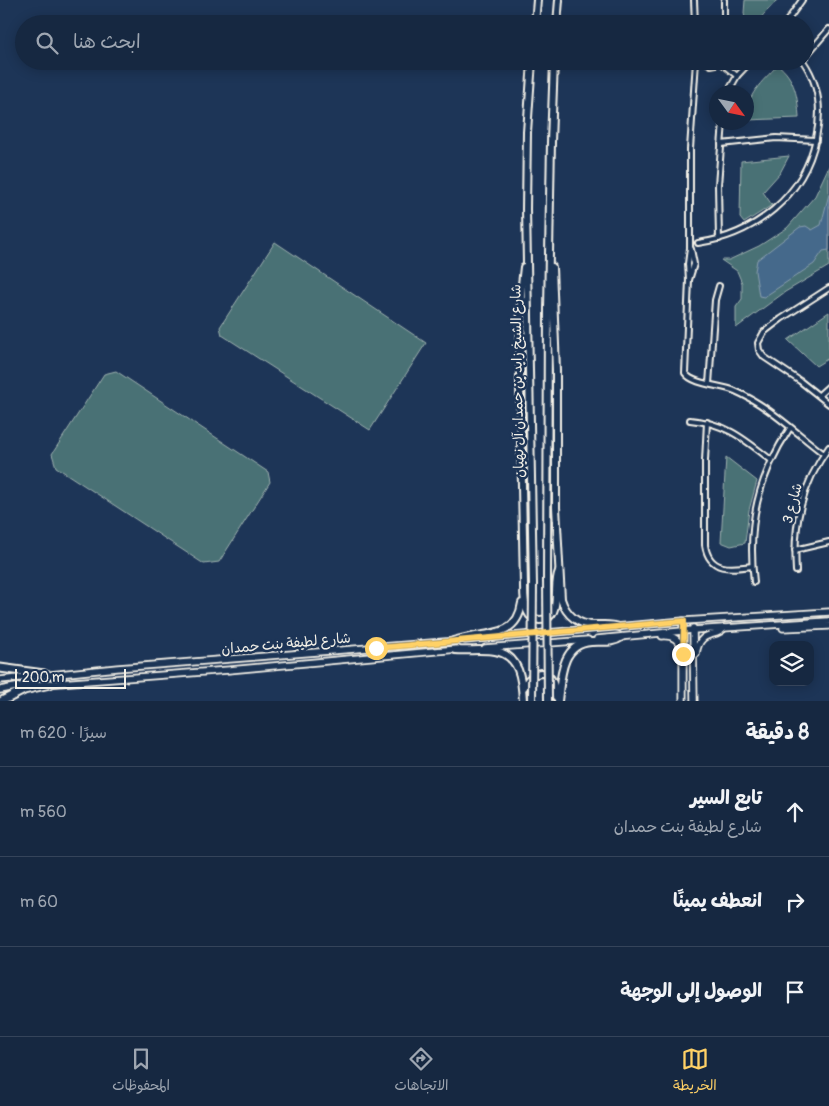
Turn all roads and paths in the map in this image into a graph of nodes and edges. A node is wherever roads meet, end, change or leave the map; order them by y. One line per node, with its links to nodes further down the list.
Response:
1 (537, 0): 6 (main road)
2 (559, 0): 7 (main road)
3 (694, 0): 8 (street)
4 (724, 0): 9 (street)
5 (802, 0): 10 (street)
6 (536, 15)
7 (558, 15)
8 (695, 15)
9 (724, 15)
10 (791, 15)
11 (829, 29): 12 (street)
12 (814, 46)
13 (531, 70): 26 (main road, شارع الشيخ زايد بن حمدان آل نهيان)
14 (554, 70): 27 (main road, شارع الشيخ زايد بن حمدان آل نهيان)
15 (695, 70): 30 (street)
16 (729, 70): 19 (street)
17 (743, 70): 19 (street)
18 (808, 70): 22 (street)
19 (737, 76): 20 (street)
20 (732, 85)
21 (722, 130): 23 (street)
22 (816, 140): 23 (street); 24 (street)
23 (721, 144): 24 (street)
24 (719, 240): 25 (street)
25 (698, 243)
26 (527, 247): 46 (main road); 70 (main road, شارع الشيخ زايد بن حمدان آل نهيان, bridge)
27 (548, 252): 43 (main road); 71 (main road, شارع الشيخ زايد بن حمدان آل نهيان, bridge)
28 (719, 286): 30 (street)
29 (829, 288): 32 (street)
30 (709, 384): 36 (street)
31 (829, 386): 32 (street)
32 (819, 395): 33 (street)
33 (829, 404)
34 (690, 420): 35 (street)
35 (707, 422): 39 (street); 42 (street)
36 (790, 428): 38 (street); 39 (street)
37 (829, 447): 38 (street, شارع 3)
38 (824, 454): 41 (street, شارع 3)
39 (771, 460): 42 (street)
40 (829, 542): 41 (street)
41 (795, 550): 44 (street, شارع 3)
42 (752, 566): 45 (street)
43 (559, 571): 46 (main road); 53 (main road)
44 (796, 571)
45 (754, 582)
46 (524, 587): 59 (main road)
47 (829, 612): 49 (main road, شارع لطيفة بنت حمدان)
48 (684, 621): 49 (main road, شارع لطيفة بنت حمدان); 53 (main road, شارع لطيفة بنت حمدان); 56 (main road)
49 (693, 621): 55 (main road)
50 (829, 622): 51 (main road, شارع لطيفة بنت حمدان)
51 (761, 626): 52 (main road); 54 (main road, شارع لطيفة بنت حمدان)
52 (829, 626)
53 (619, 627): 59 (main road, شارع لطيفة بنت حمدان)
54 (724, 628): 55 (main road, شارع لطيفة بنت حمدان); 62 (main road)
55 (693, 630): 56 (main road, شارع لطيفة بنت حمدان); 62 (main road)
56 (684, 631): 57 (main road, شارع لطيفة بنت حمدان); 61 (main road)
57 (653, 633): 58 (main road, شارع لطيفة بنت حمدان); 61 (main road)
58 (622, 637): 60 (main road, شارع لطيفة بنت حمدان); 72 (main road)
59 (453, 641): 64 (main road, شارع لطيفة بنت حمدان)
60 (455, 650): 66 (main road, شارع لطيفة بنت حمدان); 69 (main road)
61 (683, 654): 73 (main road)
62 (693, 665): 74 (main road)
63 (0, 668): 64 (highway)
64 (44, 674): 65 (main road, شارع لطيفة بنت حمدان)
65 (0, 680)
66 (50, 684): 67 (main road, شارع لطيفة بنت حمدان); 68 (highway)
67 (0, 690)
68 (2, 701)
69 (523, 701): 72 (main road)
70 (532, 701)
71 (548, 701)
72 (557, 701)
73 (683, 701)
74 (694, 701)

